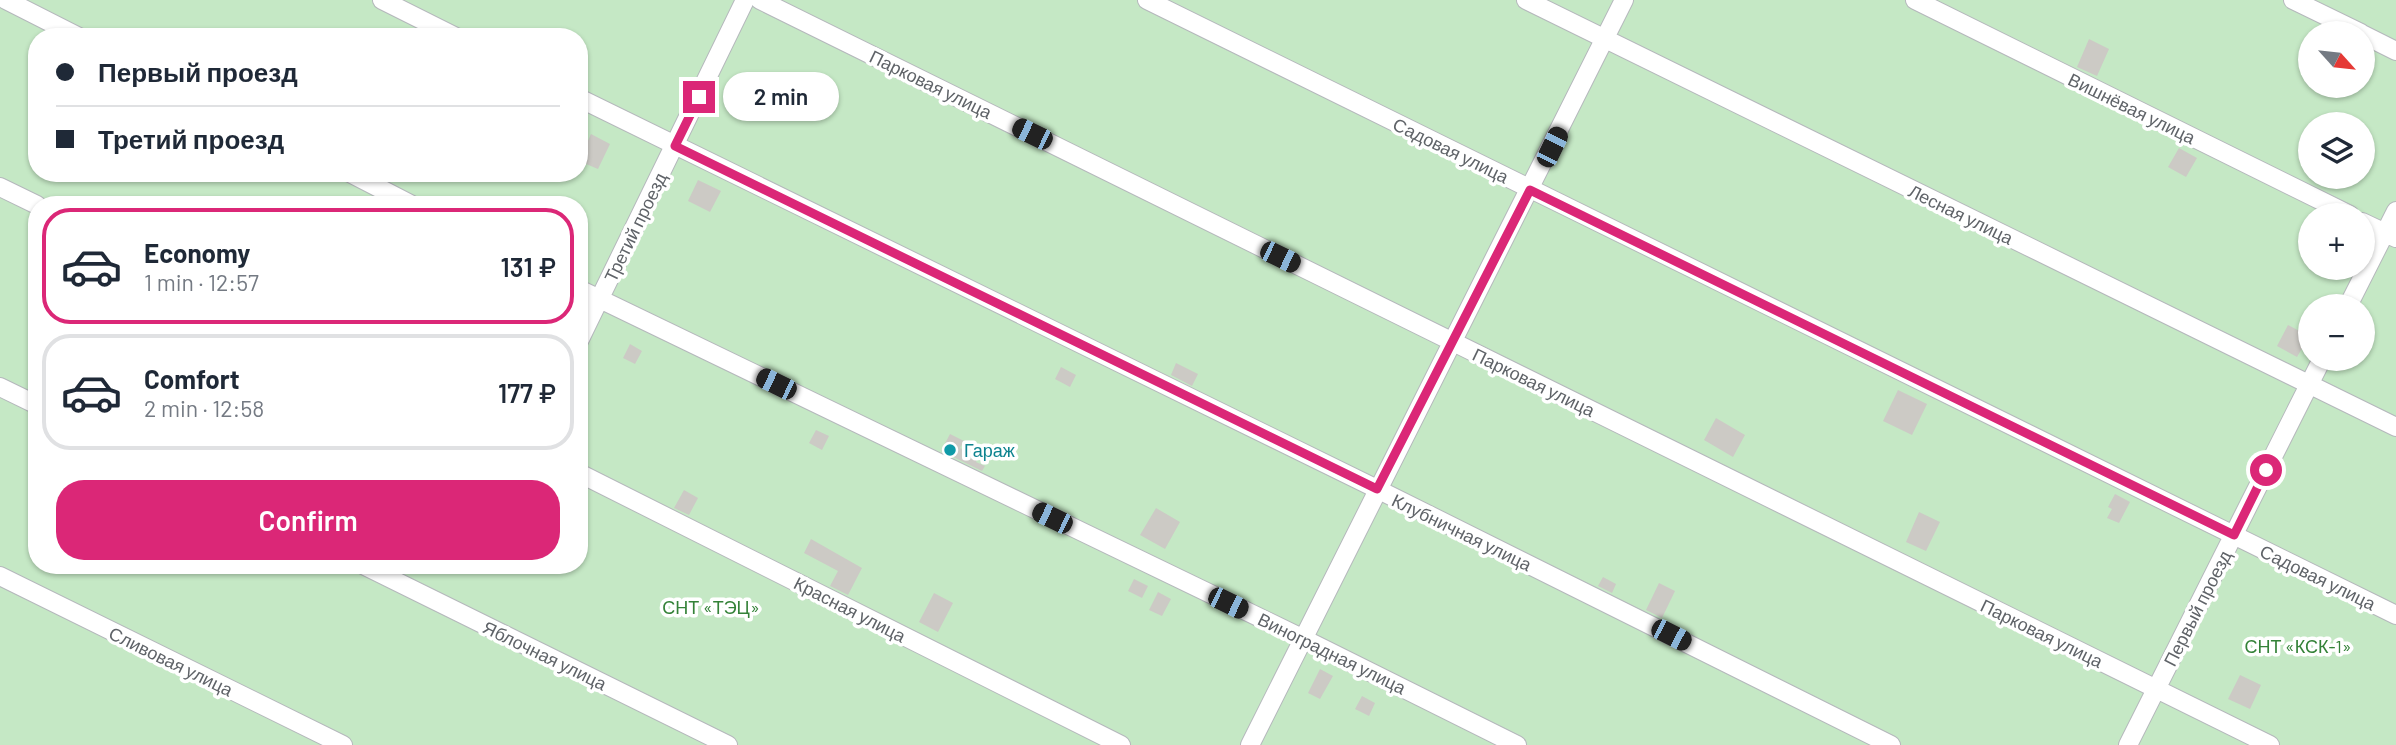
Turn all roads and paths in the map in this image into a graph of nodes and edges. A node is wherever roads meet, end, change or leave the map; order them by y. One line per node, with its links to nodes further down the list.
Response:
1 (6, 0): 11 (street)
2 (382, 0): 12 (street)
3 (745, 0): 17 (street, Третий проезд)
4 (760, 0): 31 (street, Парковая улица)
5 (1147, 0): 20 (street, Садовая улица)
6 (1526, 0): 13 (street, Лесная улица)
7 (1624, 0): 13 (street)
8 (1915, 0): 23 (street, Вишнёвая улица)
9 (2293, 0): 10 (street)
10 (2336, 21)
11 (61, 28)
12 (438, 28)
13 (1605, 39): 20 (street); 33 (street, Лесная улица)
14 (2375, 40): 15 (street)
15 (2396, 51)
16 (588, 102): 17 (street, Клубничная улица)
17 (675, 146): 29 (street, Третий проезд); 38 (street, Клубничная улица)
18 (367, 182): 21 (street)
19 (0, 187): 22 (street)
20 (1530, 190): 31 (street); 39 (street, Садовая улица)
21 (395, 196)
22 (28, 201)
23 (2326, 203)
24 (2396, 211): 26 (street)
25 (2375, 228): 26 (street)
26 (2391, 236): 28 (street)
27 (588, 293): 29 (street, Виноградная улица)
28 (2355, 294)
29 (600, 299): 30 (street, Третий проезд); 43 (street, Виноградная улица)
30 (588, 323)
31 (1454, 342): 38 (street); 44 (street, Парковая улица)
32 (2316, 371): 33 (street, Первый проезд)
33 (2309, 384): 36 (street, Лесная улица); 39 (street, Первый проезд)
34 (0, 387): 35 (street)
35 (28, 401)
36 (2396, 427)
37 (588, 478): 47 (street, Красная улица)
38 (1377, 489): 43 (street); 50 (street, Клубничная улица)
39 (2234, 535): 42 (street, Садовая улица); 44 (street, Первый проезд)
40 (381, 574): 46 (street, Яблочная улица)
41 (0, 576): 45 (street, Сливовая улица)
42 (2396, 615)
43 (1304, 639): 48 (street); 49 (street, Виноградная улица)
44 (2157, 690): 51 (street, Первый проезд); 52 (street, Парковая улица)
45 (343, 745)
46 (728, 745)
47 (1121, 745)
48 (1250, 745)
49 (1517, 745)
50 (1891, 745)
51 (2128, 745)
52 (2270, 745)

